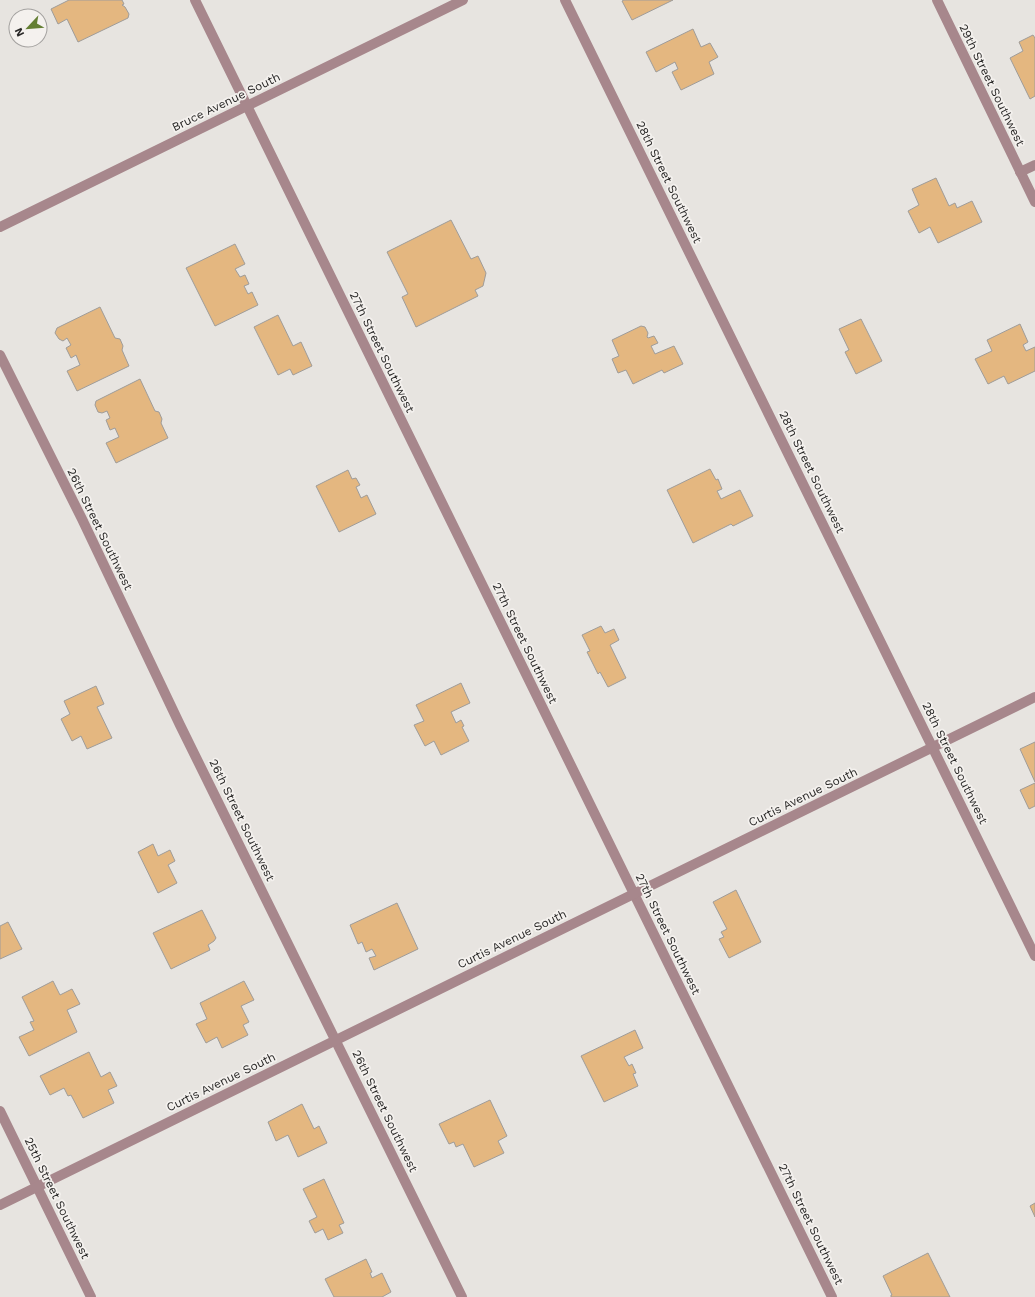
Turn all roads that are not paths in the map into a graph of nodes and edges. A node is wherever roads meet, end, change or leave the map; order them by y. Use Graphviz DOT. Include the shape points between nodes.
graph roads {
  1 [pos="195,0"];
  2 [pos="463,0"];
  3 [pos="565,0"];
  4 [pos="937,0"];
  5 [pos="247,107"];
  6 [pos="1035,165"];
  7 [pos="1020,172"];
  8 [pos="1035,202"];
  9 [pos="0,227"];
  10 [pos="0,355"];
  11 [pos="1035,697"];
  12 [pos="933,748"];
  13 [pos="634,894"];
  14 [pos="1035,956"];
  15 [pos="336,1040"];
  16 [pos="0,1111"];
  17 [pos="37,1186"];
  18 [pos="0,1205"];
  19 [pos="91,1297"];
  20 [pos="462,1297"];
  21 [pos="832,1297"];
  1 -- 5 [label="street, 27th Street Southwest"];
  2 -- 5 [label="street, Bruce Avenue South"];
  3 -- 12 [label="street, 28th Street Southwest"];
  4 -- 7 [label="street, 29th Street Southwest"];
  5 -- 9 [label="street, Bruce Avenue South"];
  5 -- 13 [label="street, 27th Street Southwest"];
  6 -- 7 [label="street"];
  7 -- 8 [label="street, 29th Street Southwest"];
  10 -- 15 [label="street, 26th Street Southwest"];
  11 -- 12 [label="street, Curtis Avenue South"];
  12 -- 13 [label="street, Curtis Avenue South"];
  12 -- 14 [label="street, 28th Street Southwest"];
  13 -- 15 [label="street, Curtis Avenue South"];
  13 -- 21 [label="street, 27th Street Southwest"];
  15 -- 17 [label="street, Curtis Avenue South"];
  15 -- 20 [label="street, 26th Street Southwest"];
  16 -- 17 [label="street, 25th Street Southwest"];
  17 -- 18 [label="street, Curtis Avenue South"];
  17 -- 19 [label="street, 25th Street Southwest"];
}
